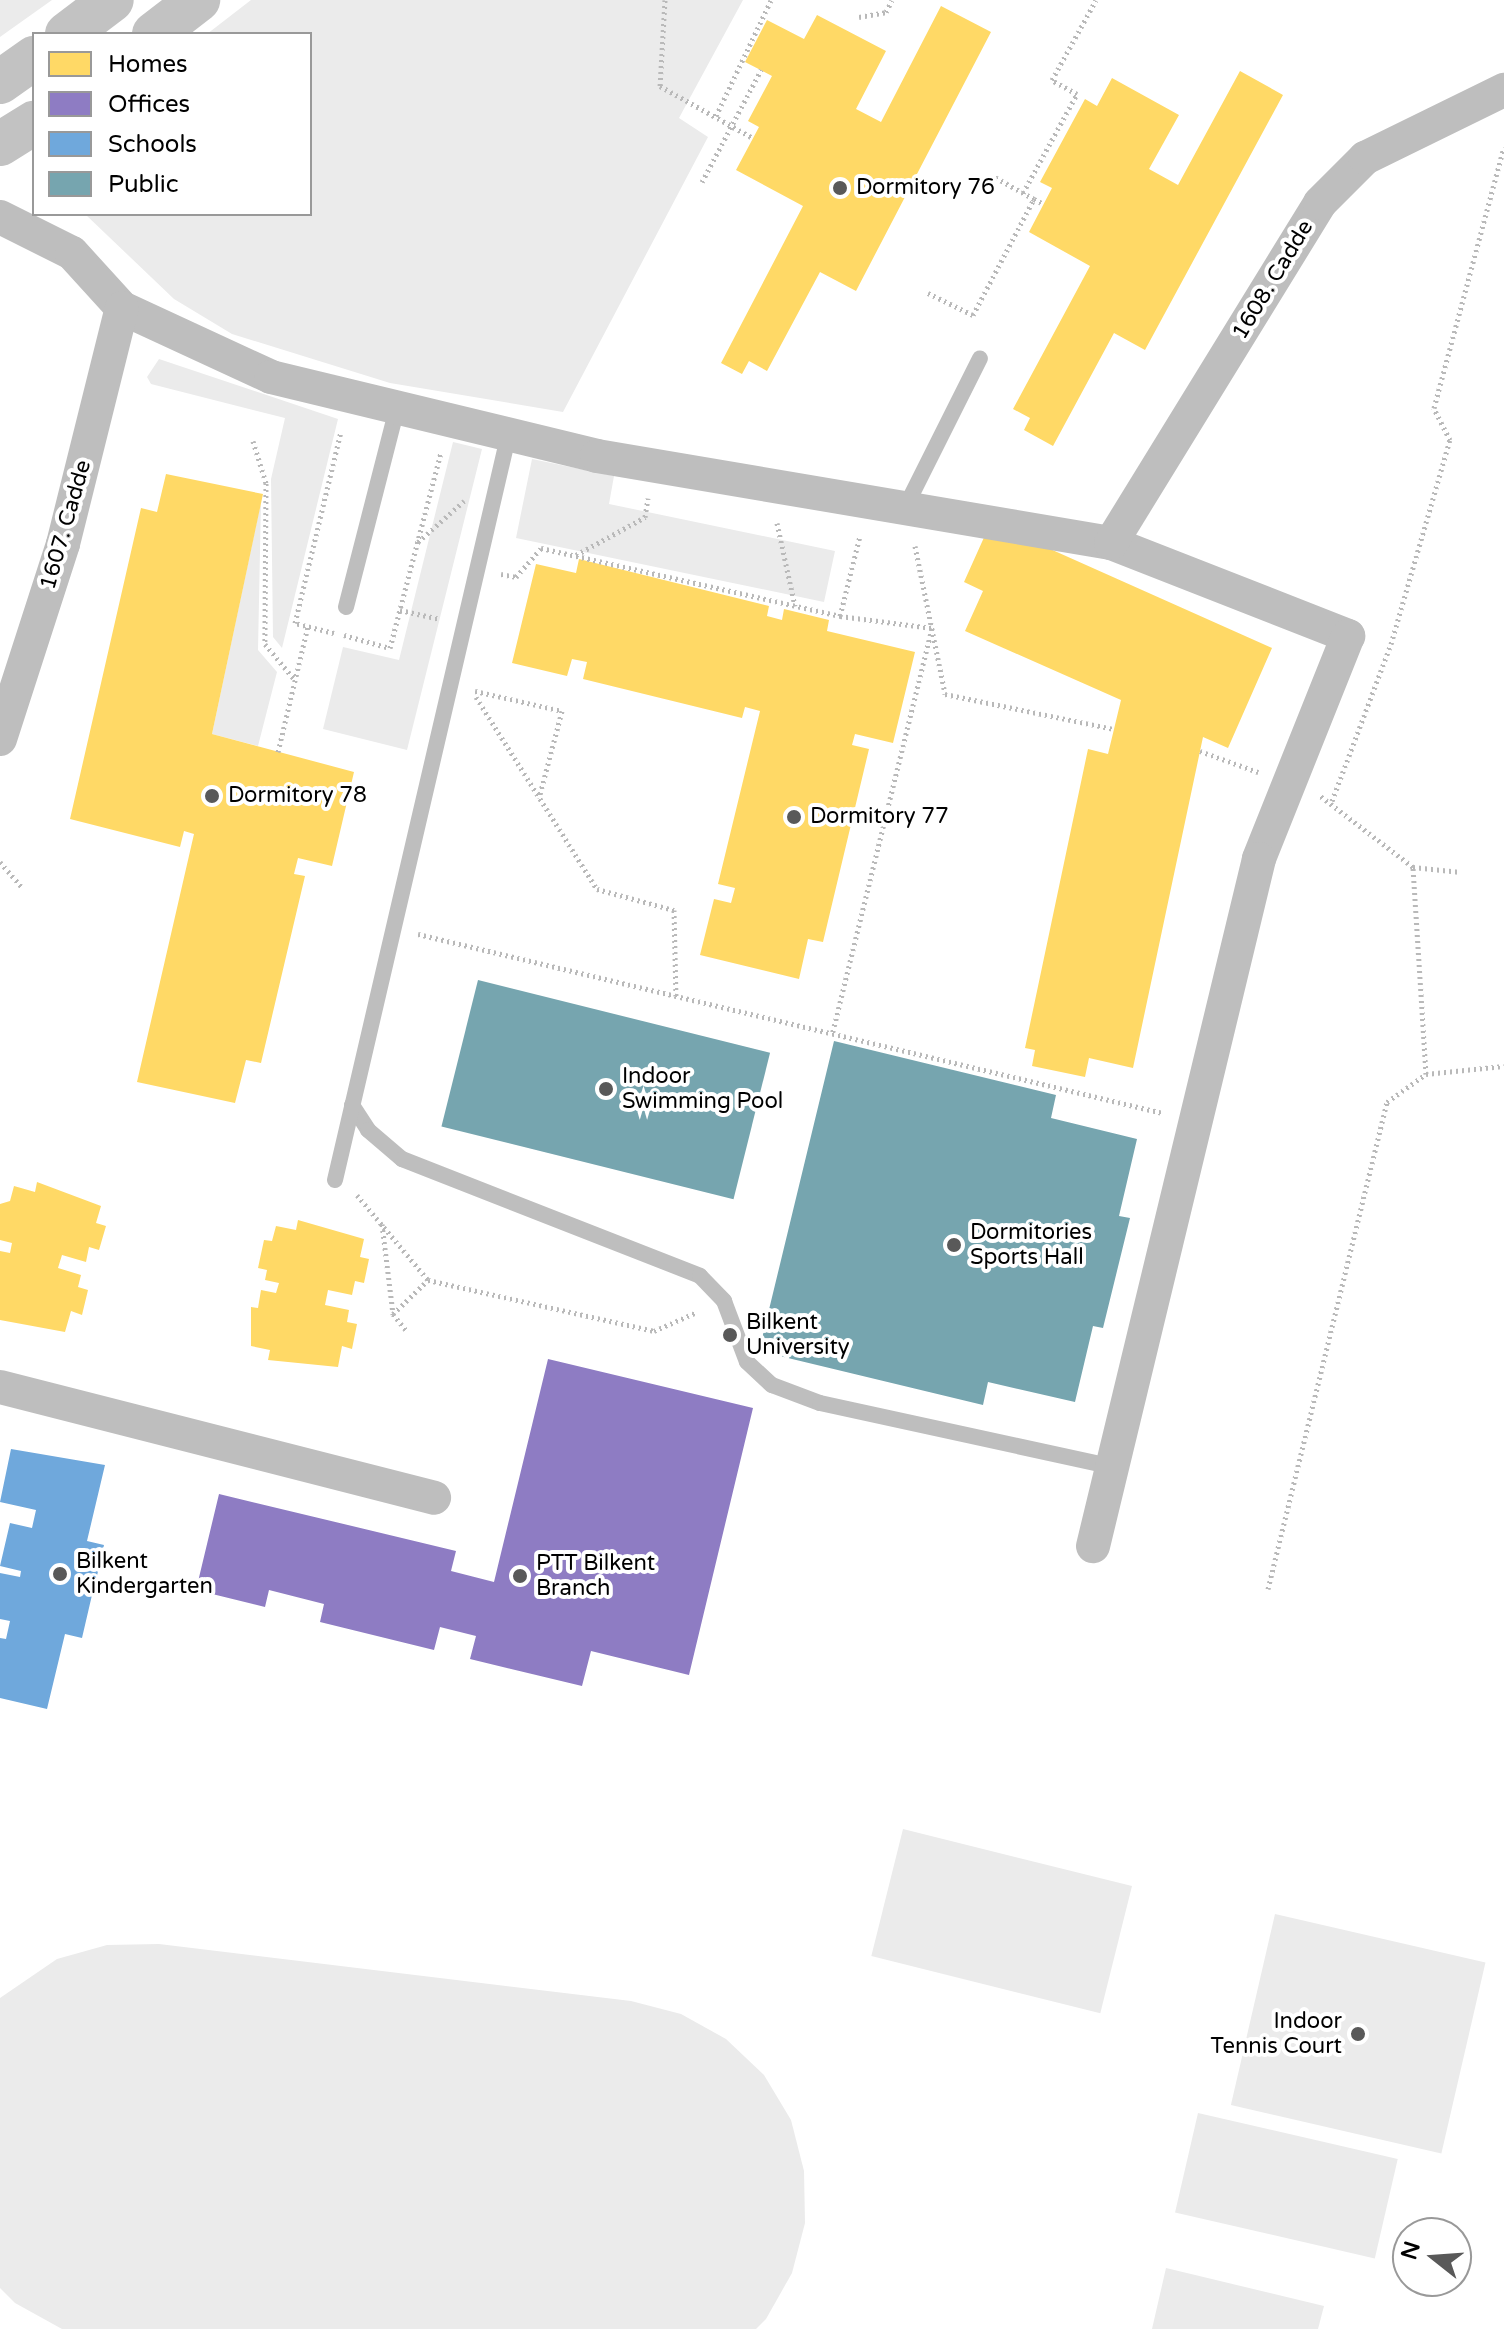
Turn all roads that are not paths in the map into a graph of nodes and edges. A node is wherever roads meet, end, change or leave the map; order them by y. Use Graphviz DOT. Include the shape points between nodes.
graph roads {
  1 [pos="112,0"];
  2 [pos="198,0"];
  3 [pos="70,32"];
  4 [pos="157,32"];
  5 [pos="32,59"];
  6 [pos="0,82"];
  7 [pos="1504,90"];
  8 [pos="32,124"];
  9 [pos="0,144"];
  10 [pos="0,217"];
  11 [pos="0,240"];
  12 [pos="72,253"];
  13 [pos="122,308"];
  14 [pos="980,358"];
  15 [pos="396,412"];
  16 [pos="508,437"];
  17 [pos="906,506"];
  18 [pos="1111,543"];
  19 [pos="346,607"];
  20 [pos="0,739"];
  21 [pos="352,1105"];
  22 [pos="335,1180"];
  23 [pos="0,1387"];
  24 [pos="1113,1467"];
  25 [pos="434,1498"];
  26 [pos="1093,1546"];
  1 -- 3 [label="street"];
  2 -- 4 [label="street"];
  5 -- 6 [label="street"];
  7 -- 18 [label="street, 1608. Cadde" via="1365,158 1320,203"];
  8 -- 9 [label="street"];
  10 -- 12 [label="street"];
  11 -- 12 [label="street"];
  12 -- 13 [label="street"];
  13 -- 15 [label="street" via="271,377"];
  13 -- 20 [label="street, 1607. Cadde" via="63,544"];
  14 -- 17 [label="lane"];
  15 -- 16 [label="street"];
  15 -- 19 [label="lane"];
  16 -- 17 [label="street"];
  16 -- 21 [label="lane"];
  17 -- 18 [label="street"];
  18 -- 24 [label="street" via="1348,636 1259,859 1218,1005 1196,1121"];
  21 -- 22 [label="lane"];
  21 -- 24 [label="lane" via="368,1130 402,1159 700,1276 724,1301 747,1362 772,1385 820,1403"];
  23 -- 25 [label="street"];
  24 -- 26 [label="street"];
}
